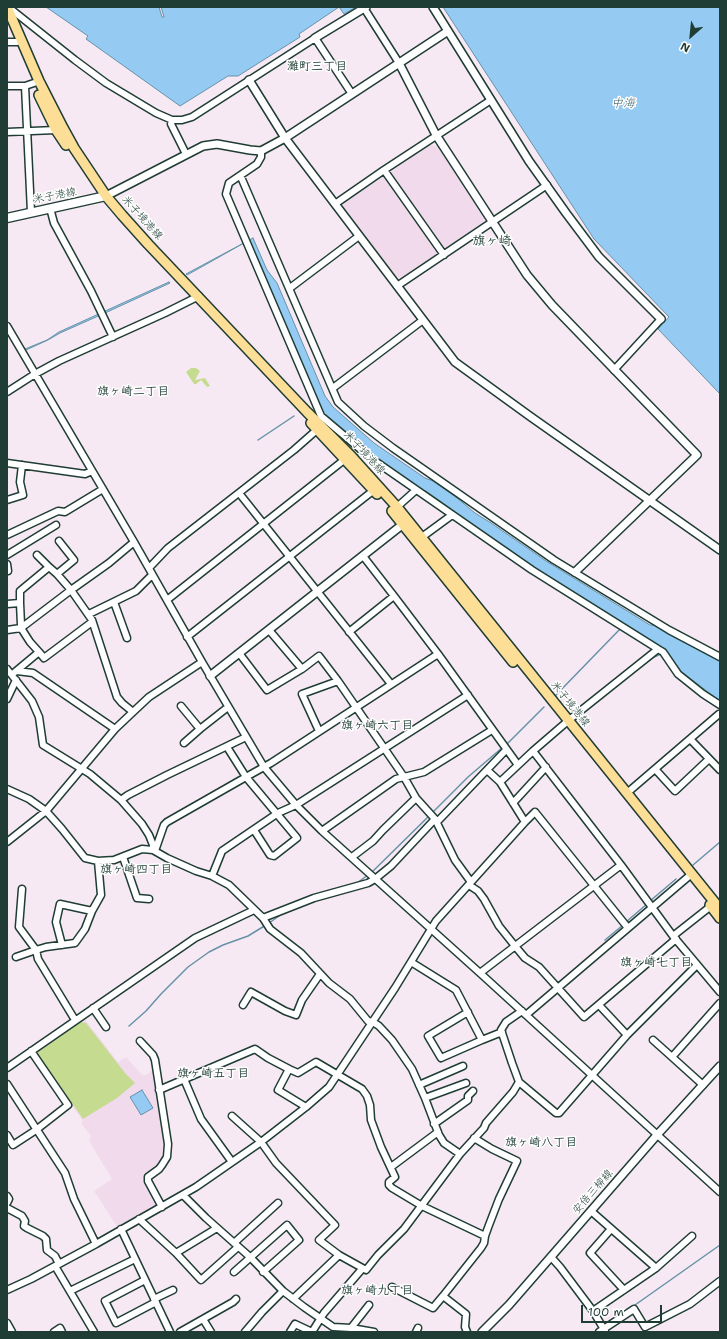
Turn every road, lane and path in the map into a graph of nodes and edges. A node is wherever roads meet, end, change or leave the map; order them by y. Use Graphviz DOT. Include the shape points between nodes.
graph roads {
  1 [pos="365,7"];
  2 [pos="433,7"];
  3 [pos="7,11"];
  4 [pos="448,31"];
  5 [pos="315,38"];
  6 [pos="12,42"];
  7 [pos="399,63"];
  8 [pos="249,80"];
  9 [pos="30,84"];
  10 [pos="7,86"];
  11 [pos="352,94"];
  12 [pos="491,100"];
  13 [pos="172,120"];
  14 [pos="56,130"];
  15 [pos="27,131"];
  16 [pos="7,132"];
  17 [pos="436,135"];
  18 [pos="285,138"];
  19 [pos="261,150"];
  20 [pos="186,154"];
  21 [pos="384,170"];
  22 [pos="240,176"];
  23 [pos="547,185"];
  24 [pos="104,196"];
  25 [pos="335,204"];
  26 [pos="50,208"];
  27 [pos="31,212"];
  28 [pos="7,218"];
  29 [pos="492,222"];
  30 [pos="359,236"];
  31 [pos="444,254"];
  32 [pos="397,286"];
  33 [pos="290,288"];
  34 [pos="196,298"];
  35 [pos="661,319"];
  36 [pos="423,320"];
  37 [pos="7,326"];
  38 [pos="113,337"];
  39 [pos="614,370"];
  40 [pos="34,374"];
  41 [pos="333,388"];
  42 [pos="7,392"];
  43 [pos="319,427"];
  44 [pos="344,460"];
  45 [pos="7,463"];
  46 [pos="22,465"];
  47 [pos="92,471"];
  48 [pos="103,489"];
  49 [pos="374,490"];
  50 [pos="416,490"];
  51 [pos="240,493"];
  52 [pos="7,500"];
  53 [pos="650,501"];
  54 [pos="397,507"];
  55 [pos="452,515"];
  56 [pos="405,523"];
  57 [pos="56,524"];
  58 [pos="264,524"];
  59 [pos="7,535"];
  60 [pos="422,537"];
  61 [pos="59,541"];
  62 [pos="134,542"];
  63 [pos="720,550"];
  64 [pos="7,555"];
  65 [pos="37,555"];
  66 [pos="363,556"];
  67 [pos="289,557"];
  68 [pos="7,564"];
  69 [pos="49,567"];
  70 [pos="148,568"];
  71 [pos="7,571"];
  72 [pos="575,572"];
  73 [pos="57,574"];
  74 [pos="152,575"];
  75 [pos="71,590"];
  76 [pos="318,592"];
  77 [pos="394,596"];
  78 [pos="167,600"];
  79 [pos="114,602"];
  80 [pos="20,603"];
  81 [pos="7,604"];
  82 [pos="89,614"];
  83 [pos="92,622"];
  84 [pos="22,627"];
  85 [pos="7,630"];
  86 [pos="269,630"];
  87 [pos="349,632"];
  88 [pos="187,637"];
  89 [pos="127,638"];
  90 [pos="658,649"];
  91 [pos="39,652"];
  92 [pos="239,653"];
  93 [pos="438,654"];
  94 [pos="720,657"];
  95 [pos="202,662"];
  96 [pos="7,669"];
  97 [pos="302,669"];
  98 [pos="15,675"];
  99 [pos="210,676"];
  100 [pos="338,681"];
  101 [pos="391,684"];
  102 [pos="468,695"];
  103 [pos="7,699"];
  104 [pos="720,705"];
  105 [pos="181,706"];
  106 [pos="228,707"];
  107 [pos="355,708"];
  108 [pos="132,712"];
  109 [pos="719,714"];
  110 [pos="566,722"];
  111 [pos="200,729"];
  112 [pos="115,730"];
  113 [pos="492,730"];
  114 [pos="319,731"];
  115 [pos="246,737"];
  116 [pos="690,740"];
  117 [pos="184,743"];
  118 [pos="227,747"];
  119 [pos="384,748"];
  120 [pos="506,750"];
  121 [pos="533,751"];
  122 [pos="709,759"];
  123 [pos="518,765"];
  124 [pos="264,767"];
  125 [pos="546,767"];
  126 [pos="82,769"];
  127 [pos="655,769"];
  128 [pos="487,770"];
  129 [pos="720,770"];
  130 [pos="246,777"];
  131 [pos="404,777"];
  132 [pos="500,782"];
  133 [pos="7,789"];
  134 [pos="627,793"];
  135 [pos="416,798"];
  136 [pos="121,800"];
  137 [pos="514,803"];
  138 [pos="296,805"];
  139 [pos="46,811"];
  140 [pos="278,813"];
  141 [pos="436,820"];
  142 [pos="525,822"];
  143 [pos="254,830"];
  144 [pos="322,831"];
  145 [pos="7,842"];
  146 [pos="153,850"];
  147 [pos="123,857"];
  148 [pos="352,857"];
  149 [pos="98,861"];
  150 [pos="621,864"];
  151 [pos="212,876"];
  152 [pos="688,877"];
  153 [pos="375,879"];
  154 [pos="470,883"];
  155 [pos="594,885"];
  156 [pos="22,889"];
  157 [pos="150,899"];
  158 [pos="710,906"];
  159 [pos="652,907"];
  160 [pos="720,909"];
  161 [pos="254,910"];
  162 [pos="92,911"];
  163 [pos="263,918"];
  164 [pos="720,918"];
  165 [pos="628,928"];
  166 [pos="431,929"];
  167 [pos="675,937"];
  168 [pos="62,945"];
  169 [pos="515,946"];
  170 [pos="36,950"];
  171 [pos="16,957"];
  172 [pos="411,962"];
  173 [pos="697,965"];
  174 [pos="480,973"];
  175 [pos="320,974"];
  176 [pos="558,988"];
  177 [pos="720,992"];
  178 [pos="720,1003"];
  179 [pos="242,1005"];
  180 [pos="599,1005"];
  181 [pos="93,1008"];
  182 [pos="468,1012"];
  183 [pos="524,1013"];
  184 [pos="75,1020"];
  185 [pos="372,1022"];
  186 [pos="106,1027"];
  187 [pos="502,1032"];
  188 [pos="627,1035"];
  189 [pos="482,1040"];
  190 [pos="653,1040"];
  191 [pos="140,1041"];
  192 [pos="31,1051"];
  193 [pos="672,1057"];
  194 [pos="463,1066"];
  195 [pos="720,1066"];
  196 [pos="7,1068"];
  197 [pos="289,1069"];
  198 [pos="592,1075"];
  199 [pos="337,1076"];
  200 [pos="184,1079"];
  201 [pos="519,1082"];
  202 [pos="466,1083"];
  203 [pos="7,1084"];
  204 [pos="703,1085"];
  205 [pos="419,1086"];
  206 [pos="159,1090"];
  207 [pos="474,1091"];
  208 [pos="425,1098"];
  209 [pos="306,1107"];
  210 [pos="232,1116"];
  211 [pos="434,1124"];
  212 [pos="36,1130"];
  213 [pos="438,1132"];
  214 [pos="657,1135"];
  215 [pos="7,1136"];
  216 [pos="474,1138"];
  217 [pos="261,1142"];
  218 [pos="13,1145"];
  219 [pos="7,1149"];
  220 [pos="460,1154"];
  221 [pos="232,1162"];
  222 [pos="391,1166"];
  223 [pos="720,1192"];
  224 [pos="183,1195"];
  225 [pos="7,1196"];
  226 [pos="7,1203"];
  227 [pos="278,1203"];
  228 [pos="422,1206"];
  229 [pos="162,1207"];
  230 [pos="7,1208"];
  231 [pos="591,1211"];
  232 [pos="139,1219"];
  233 [pos="217,1228"];
  234 [pos="121,1229"];
  235 [pos="611,1229"];
  236 [pos="486,1236"];
  237 [pos="692,1236"];
  238 [pos="96,1244"];
  239 [pos="236,1245"];
  240 [pos="176,1253"];
  241 [pos="339,1254"];
  242 [pos="250,1257"];
  243 [pos="551,1257"];
  244 [pos="135,1259"];
  245 [pos="57,1265"];
  246 [pos="656,1268"];
  247 [pos="362,1269"];
  248 [pos="234,1272"];
  249 [pos="264,1272"];
  250 [pos="145,1280"];
  251 [pos="720,1281"];
  252 [pos="392,1287"];
  253 [pos="7,1290"];
  254 [pos="173,1290"];
  255 [pos="624,1290"];
  256 [pos="70,1291"];
  257 [pos="283,1291"];
  258 [pos="443,1296"];
  259 [pos="236,1299"];
  260 [pos="293,1299"];
  261 [pos="155,1301"];
  262 [pos="370,1305"];
  263 [pos="593,1311"];
  264 [pos="203,1319"];
  265 [pos="321,1319"];
  266 [pos="7,1323"];
  267 [pos="348,1329"];
  268 [pos="366,1331"];
  269 [pos="603,1331"];
  270 [pos="12,1332"];
  271 [pos="54,1332"];
  272 [pos="62,1332"];
  273 [pos="94,1332"];
  274 [pos="170,1332"];
  275 [pos="180,1332"];
  276 [pos="211,1332"];
  277 [pos="245,1332"];
  278 [pos="290,1332"];
  279 [pos="374,1332"];
  280 [pos="467,1332"];
  281 [pos="482,1332"];
  1 -- 5 [label="street"];
  1 -- 7 [label="street"];
  2 -- 4 [label="street"];
  3 -- 6 [label="main road, 米子境港線"];
  3 -- 13 [label="street" via="12,10 106,84"];
  3 -- 24 [label="main road, 米子境港線" via="63,128"];
  4 -- 7 [label="street"];
  4 -- 12 [label="street"];
  5 -- 8 [label="street"];
  5 -- 11 [label="street"];
  6 -- 9 [label="main road, 米子境港線"];
  7 -- 11 [label="street"];
  7 -- 17 [label="street"];
  8 -- 13 [label="street" via="192,117"];
  8 -- 18 [label="street"];
  9 -- 10 [label="street"];
  9 -- 14 [label="main road, 米子境港線"];
  9 -- 15 [label="street"];
  11 -- 18 [label="street"];
  12 -- 17 [label="street"];
  12 -- 23 [label="street"];
  13 -- 20 [label="street" via="171,124"];
  14 -- 15 [label="street"];
  14 -- 24 [label="main road, 米子境港線"];
  15 -- 16 [label="street"];
  15 -- 27 [label="street"];
  17 -- 21 [label="street"];
  17 -- 29 [label="street"];
  18 -- 19 [label="street"];
  18 -- 25 [label="street"];
  19 -- 20 [label="street" via="217,144 203,146"];
  19 -- 22 [label="street" via="257,164"];
  20 -- 24 [label="street"];
  21 -- 25 [label="street"];
  21 -- 31 [label="street"];
  22 -- 33 [label="street"];
  22 -- 50 [label="street" via="229,183 226,194 322,416 360,450"];
  23 -- 29 [label="street"];
  23 -- 35 [label="street" via="599,257"];
  24 -- 26 [label="main road, 米子港線"];
  24 -- 34 [label="main road, 米子境港線"];
  25 -- 30 [label="street"];
  26 -- 27 [label="main road, 米子港線"];
  26 -- 38 [label="street" via="54,223"];
  27 -- 28 [label="main road, 米子港線"];
  29 -- 31 [label="street"];
  29 -- 39 [label="street" via="536,288"];
  30 -- 32 [label="street"];
  30 -- 33 [label="street"];
  31 -- 32 [label="street"];
  32 -- 36 [label="street"];
  33 -- 41 [label="street"];
  34 -- 38 [label="street"];
  34 -- 43 [label="main road, 米子境港線"];
  35 -- 39 [label="street"];
  36 -- 41 [label="street"];
  36 -- 53 [label="street" via="455,362"];
  37 -- 40 [label="street"];
  38 -- 40 [label="street"];
  39 -- 53 [label="street" via="697,455"];
  40 -- 42 [label="street"];
  40 -- 47 [label="street"];
  41 -- 72 [label="street" via="338,402 364,426 554,560"];
  43 -- 44 [label="main road, 米子境港線"];
  43 -- 51 [label="street"];
  43 -- 54 [label="main road, 米子境港線"];
  44 -- 49 [label="main road, 米子境港線"];
  44 -- 58 [label="street"];
  45 -- 46 [label="street"];
  46 -- 47 [label="street" via="85,474"];
  46 -- 52 [label="street" via="22,495"];
  47 -- 48 [label="street"];
  48 -- 59 [label="street" via="65,512 58,511"];
  48 -- 62 [label="street"];
  49 -- 56 [label="main road, 米子境港線"];
  49 -- 67 [label="street"];
  50 -- 54 [label="street"];
  50 -- 55 [label="street"];
  51 -- 58 [label="street"];
  51 -- 70 [label="street" via="168,548"];
  53 -- 63 [label="street"];
  53 -- 72 [label="street"];
  54 -- 56 [label="main road, 米子境港線"];
  55 -- 60 [label="street"];
  55 -- 90 [label="street" via="544,579"];
  56 -- 60 [label="main road, 米子境港線"];
  56 -- 66 [label="street"];
  56 -- 110 [label="main road, 米子境港線"];
  57 -- 64 [label="street"];
  58 -- 67 [label="street"];
  58 -- 78 [label="street"];
  60 -- 110 [label="main road, 米子境港線"];
  61 -- 73 [label="street" via="74,560"];
  62 -- 70 [label="street"];
  62 -- 75 [label="street"];
  65 -- 69 [label="street"];
  66 -- 76 [label="street"];
  66 -- 77 [label="street"];
  67 -- 76 [label="street"];
  67 -- 88 [label="street"];
  68 -- 71 [label="street"];
  69 -- 73 [label="street"];
  69 -- 80 [label="street" via="20,591"];
  70 -- 74 [label="street"];
  72 -- 94 [label="street" via="669,630"];
  73 -- 75 [label="street"];
  74 -- 78 [label="street"];
  74 -- 79 [label="street" via="136,591"];
  75 -- 82 [label="street"];
  75 -- 84 [label="street"];
  76 -- 86 [label="street"];
  76 -- 87 [label="street"];
  77 -- 87 [label="street"];
  77 -- 93 [label="street"];
  78 -- 88 [label="street"];
  79 -- 82 [label="street"];
  79 -- 89 [label="street"];
  80 -- 81 [label="street"];
  80 -- 84 [label="street"];
  82 -- 83 [label="street"];
  83 -- 91 [label="street" via="44,658"];
  83 -- 108 [label="street" via="117,697"];
  84 -- 85 [label="street"];
  84 -- 91 [label="street"];
  86 -- 92 [label="street"];
  86 -- 97 [label="street"];
  87 -- 101 [label="street"];
  88 -- 95 [label="street"];
  90 -- 104 [label="street" via="663,652 678,674"];
  90 -- 110 [label="street"];
  91 -- 98 [label="street"];
  92 -- 97 [label="street" via="267,690"];
  92 -- 99 [label="street"];
  93 -- 101 [label="street"];
  93 -- 102 [label="street"];
  95 -- 99 [label="street"];
  95 -- 108 [label="street" via="149,697"];
  96 -- 98 [label="street"];
  97 -- 100 [label="street" via="319,656"];
  98 -- 103 [label="street"];
  98 -- 112 [label="street" via="34,673"];
  98 -- 126 [label="street" via="32,700 43,744"];
  99 -- 106 [label="street"];
  100 -- 107 [label="street"];
  100 -- 114 [label="street" via="302,694"];
  101 -- 107 [label="street"];
  102 -- 113 [label="street"];
  102 -- 119 [label="street"];
  105 -- 111 [label="street"];
  106 -- 111 [label="street"];
  106 -- 115 [label="street"];
  107 -- 114 [label="street"];
  107 -- 119 [label="street"];
  108 -- 112 [label="street"];
  109 -- 116 [label="street"];
  110 -- 121 [label="street"];
  110 -- 134 [label="main road, 米子境港線"];
  110 -- 152 [label="main road, 米子境港線"];
  111 -- 117 [label="street"];
  112 -- 126 [label="street"];
  113 -- 120 [label="street"];
  113 -- 131 [label="street" via="424,772"];
  114 -- 124 [label="street"];
  115 -- 118 [label="street"];
  115 -- 124 [label="street"];
  116 -- 122 [label="street"];
  116 -- 127 [label="street"];
  118 -- 130 [label="street"];
  118 -- 136 [label="street"];
  119 -- 131 [label="street"];
  119 -- 138 [label="street"];
  120 -- 123 [label="street"];
  120 -- 128 [label="street"];
  121 -- 123 [label="street"];
  121 -- 125 [label="street"];
  122 -- 127 [label="street" via="675,791"];
  122 -- 129 [label="street"];
  123 -- 132 [label="street"];
  124 -- 130 [label="street"];
  124 -- 138 [label="street"];
  125 -- 137 [label="street"];
  125 -- 150 [label="street"];
  126 -- 136 [label="street"];
  126 -- 139 [label="street"];
  127 -- 134 [label="street"];
  128 -- 132 [label="street"];
  128 -- 141 [label="street"];
  130 -- 140 [label="street"];
  130 -- 146 [label="street" via="167,822"];
  131 -- 135 [label="street"];
  131 -- 144 [label="street" via="396,779"];
  132 -- 137 [label="street"];
  133 -- 139 [label="street" via="29,799"];
  134 -- 160 [label="main road, 米子境港線"];
  135 -- 141 [label="street"];
  135 -- 148 [label="street" via="373,841"];
  136 -- 146 [label="street" via="142,824 149,835"];
  137 -- 142 [label="street"];
  138 -- 140 [label="street"];
  138 -- 144 [label="street"];
  139 -- 145 [label="street"];
  139 -- 149 [label="street" via="84,858"];
  140 -- 143 [label="street"];
  140 -- 143 [label="street" via="297,838 274,856 270,855"];
  141 -- 153 [label="street"];
  141 -- 154 [label="street" via="455,860"];
  142 -- 154 [label="street"];
  142 -- 155 [label="street" via="535,812"];
  143 -- 151 [label="street" via="222,851"];
  144 -- 148 [label="street"];
  146 -- 147 [label="street" via="142,849"];
  146 -- 151 [label="street"];
  147 -- 149 [label="street"];
  147 -- 157 [label="street" via="136,898"];
  148 -- 153 [label="street"];
  149 -- 162 [label="street" via="101,895"];
  150 -- 155 [label="street"];
  150 -- 159 [label="street"];
  151 -- 161 [label="street" via="229,885"];
  152 -- 158 [label="main road, 米子境港線"];
  152 -- 159 [label="street"];
  153 -- 163 [label="street" via="314,898"];
  153 -- 166 [label="street"];
  154 -- 166 [label="street"];
  154 -- 169 [label="street" via="484,898"];
  155 -- 165 [label="street"];
  155 -- 169 [label="street"];
  156 -- 170 [label="street" via="19,927"];
  158 -- 164 [label="main road, 米子境港線"];
  158 -- 167 [label="street"];
  159 -- 165 [label="street"];
  159 -- 167 [label="street"];
  161 -- 163 [label="street"];
  161 -- 181 [label="street" via="195,938"];
  162 -- 168 [label="street" via="85,929 75,943"];
  162 -- 168 [label="street" via="60,904 56,922"];
  163 -- 175 [label="street" via="270,929 301,952"];
  165 -- 176 [label="street"];
  166 -- 172 [label="street"];
  166 -- 174 [label="street"];
  167 -- 173 [label="street"];
  167 -- 180 [label="street"];
  168 -- 170 [label="street"];
  169 -- 174 [label="street"];
  169 -- 176 [label="street"];
  170 -- 171 [label="street"];
  170 -- 184 [label="street" via="38,959"];
  172 -- 182 [label="street" via="456,990"];
  172 -- 185 [label="street"];
  173 -- 177 [label="street"];
  173 -- 188 [label="street"];
  174 -- 183 [label="street"];
  175 -- 179 [label="street" via="302,1000 296,1015 251,992"];
  175 -- 185 [label="street"];
  176 -- 180 [label="street" via="584,1017"];
  176 -- 183 [label="street"];
  178 -- 193 [label="street"];
  180 -- 188 [label="street"];
  181 -- 184 [label="street"];
  181 -- 186 [label="street"];
  182 -- 189 [label="street"];
  182 -- 189 [label="street" via="428,1036 441,1058"];
  183 -- 187 [label="street" via="506,1022"];
  183 -- 198 [label="street"];
  184 -- 192 [label="street"];
  185 -- 199 [label="street"];
  185 -- 205 [label="street" via="379,1026 405,1057"];
  187 -- 189 [label="street"];
  187 -- 201 [label="street"];
  188 -- 198 [label="street"];
  190 -- 193 [label="street"];
  191 -- 206 [label="street" via="155,1060"];
  192 -- 196 [label="street"];
  192 -- 212 [label="street" via="68,1105"];
  193 -- 204 [label="street"];
  194 -- 205 [label="street"];
  195 -- 204 [label="street, 安倍三柳線"];
  197 -- 199 [label="street" via="298,1073 316,1062"];
  197 -- 200 [label="street" via="255,1049"];
  197 -- 209 [label="street" via="278,1090"];
  198 -- 201 [label="street" via="559,1113"];
  198 -- 214 [label="street"];
  199 -- 209 [label="street" via="329,1088"];
  199 -- 222 [label="street" via="362,1089 367,1096 371,1120 380,1147"];
  200 -- 206 [label="street"];
  200 -- 221 [label="street" via="200,1119"];
  201 -- 216 [label="street" via="514,1092"];
  202 -- 208 [label="street"];
  203 -- 212 [label="street"];
  204 -- 214 [label="street, 安倍三柳線"];
  205 -- 208 [label="street"];
  206 -- 229 [label="street" via="168,1151 162,1165 148,1177 148,1181"];
  207 -- 211 [label="street" via="468,1096 468,1100"];
  208 -- 211 [label="street"];
  209 -- 217 [label="street"];
  210 -- 217 [label="street"];
  211 -- 213 [label="street"];
  212 -- 218 [label="street"];
  212 -- 238 [label="street" via="65,1173 74,1199"];
  213 -- 220 [label="street" via="444,1143"];
  213 -- 222 [label="street"];
  214 -- 223 [label="street"];
  214 -- 231 [label="street, 安倍三柳線"];
  215 -- 218 [label="street"];
  216 -- 220 [label="street"];
  216 -- 236 [label="street" via="517,1161 499,1199"];
  217 -- 221 [label="street"];
  217 -- 241 [label="street" via="276,1163 335,1225 320,1240"];
  218 -- 219 [label="street"];
  220 -- 228 [label="street"];
  221 -- 224 [label="street"];
  222 -- 228 [label="street" via="395,1177 389,1182 392,1188"];
  224 -- 229 [label="street"];
  224 -- 233 [label="street"];
  225 -- 226 [label="street"];
  227 -- 239 [label="street"];
  228 -- 236 [label="street"];
  228 -- 247 [label="street" via="366,1270"];
  229 -- 232 [label="street"];
  230 -- 245 [label="street" via="22,1216 24,1226 46,1239 47,1250 55,1256"];
  231 -- 235 [label="street"];
  231 -- 243 [label="street, 安倍三柳線"];
  232 -- 234 [label="street"];
  232 -- 240 [label="street"];
  233 -- 239 [label="street"];
  233 -- 240 [label="street"];
  234 -- 238 [label="street"];
  234 -- 244 [label="street"];
  235 -- 246 [label="street"];
  235 -- 255 [label="street" via="590,1253"];
  236 -- 258 [label="street" via="481,1248"];
  237 -- 246 [label="street"];
  238 -- 245 [label="street"];
  239 -- 240 [label="street" via="201,1280"];
  239 -- 242 [label="street"];
  241 -- 247 [label="street"];
  241 -- 260 [label="street"];
  242 -- 248 [label="street"];
  242 -- 249 [label="street"];
  242 -- 249 [label="street" via="287,1225 299,1240"];
  243 -- 263 [label="street"];
  243 -- 281 [label="street, 安倍三柳線"];
  244 -- 250 [label="street"];
  244 -- 256 [label="street"];
  245 -- 253 [label="street"];
  245 -- 256 [label="street"];
  246 -- 255 [label="street"];
  247 -- 265 [label="street"];
  249 -- 257 [label="street"];
  250 -- 261 [label="street"];
  250 -- 261 [label="street" via="105,1301 116,1323"];
  251 -- 269 [label="street" via="690,1304 645,1328 634,1309"];
  252 -- 258 [label="street" via="432,1308"];
  254 -- 261 [label="street"];
  255 -- 263 [label="street"];
  256 -- 273 [label="street"];
  257 -- 260 [label="street"];
  257 -- 277 [label="street"];
  258 -- 280 [label="street" via="466,1314"];
  259 -- 264 [label="street"];
  260 -- 265 [label="street"];
  261 -- 274 [label="street"];
  262 -- 267 [label="street"];
  263 -- 269 [label="street"];
  264 -- 275 [label="street"];
  264 -- 276 [label="street"];
  265 -- 267 [label="street" via="333,1327"];
  265 -- 278 [label="street" via="312,1332 295,1324"];
  266 -- 270 [label="street"];
  267 -- 268 [label="street"];
  268 -- 279 [label="street"];
  271 -- 272 [label="street" via="60,1328"];
}
